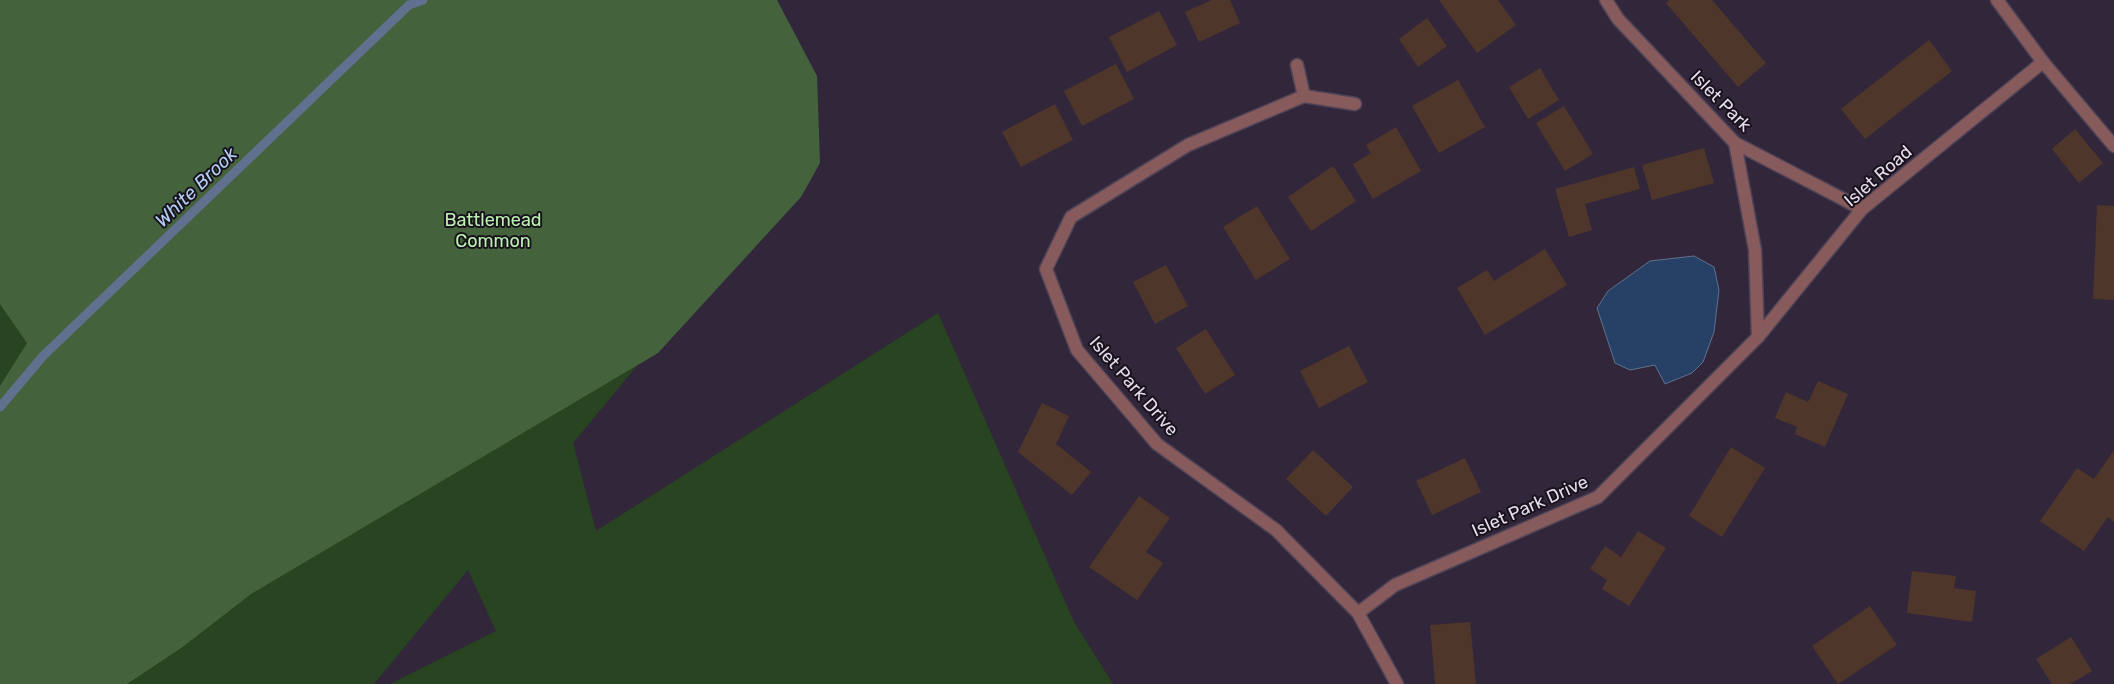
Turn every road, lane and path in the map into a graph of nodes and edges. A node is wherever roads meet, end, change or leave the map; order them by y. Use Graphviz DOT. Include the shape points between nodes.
graph roads {
  1 [pos="1606,0"];
  2 [pos="1998,0"];
  3 [pos="2043,62"];
  4 [pos="1297,65"];
  5 [pos="1304,96"];
  6 [pos="1355,104"];
  7 [pos="1735,143"];
  8 [pos="2114,146"];
  9 [pos="1862,209"];
  10 [pos="1758,337"];
  11 [pos="1358,613"];
  12 [pos="1397,684"];
  1 -- 7 [label="street, Islet Park" via="1618,18"];
  2 -- 3 [label="street"];
  3 -- 8 [label="street"];
  3 -- 9 [label="street, Islet Road"];
  4 -- 5 [label="street"];
  5 -- 6 [label="street"];
  5 -- 11 [label="street, Islet Park Drive" via="1188,145 1071,217 1046,269 1077,350 1157,444 1276,530"];
  7 -- 9 [label="street, Islet Park"];
  7 -- 10 [label="street" via="1755,250"];
  9 -- 10 [label="street, Islet Road"];
  10 -- 11 [label="street, Islet Park Drive" via="1598,497 1395,584"];
  11 -- 12 [label="street, Islet Park Drive"];
}
